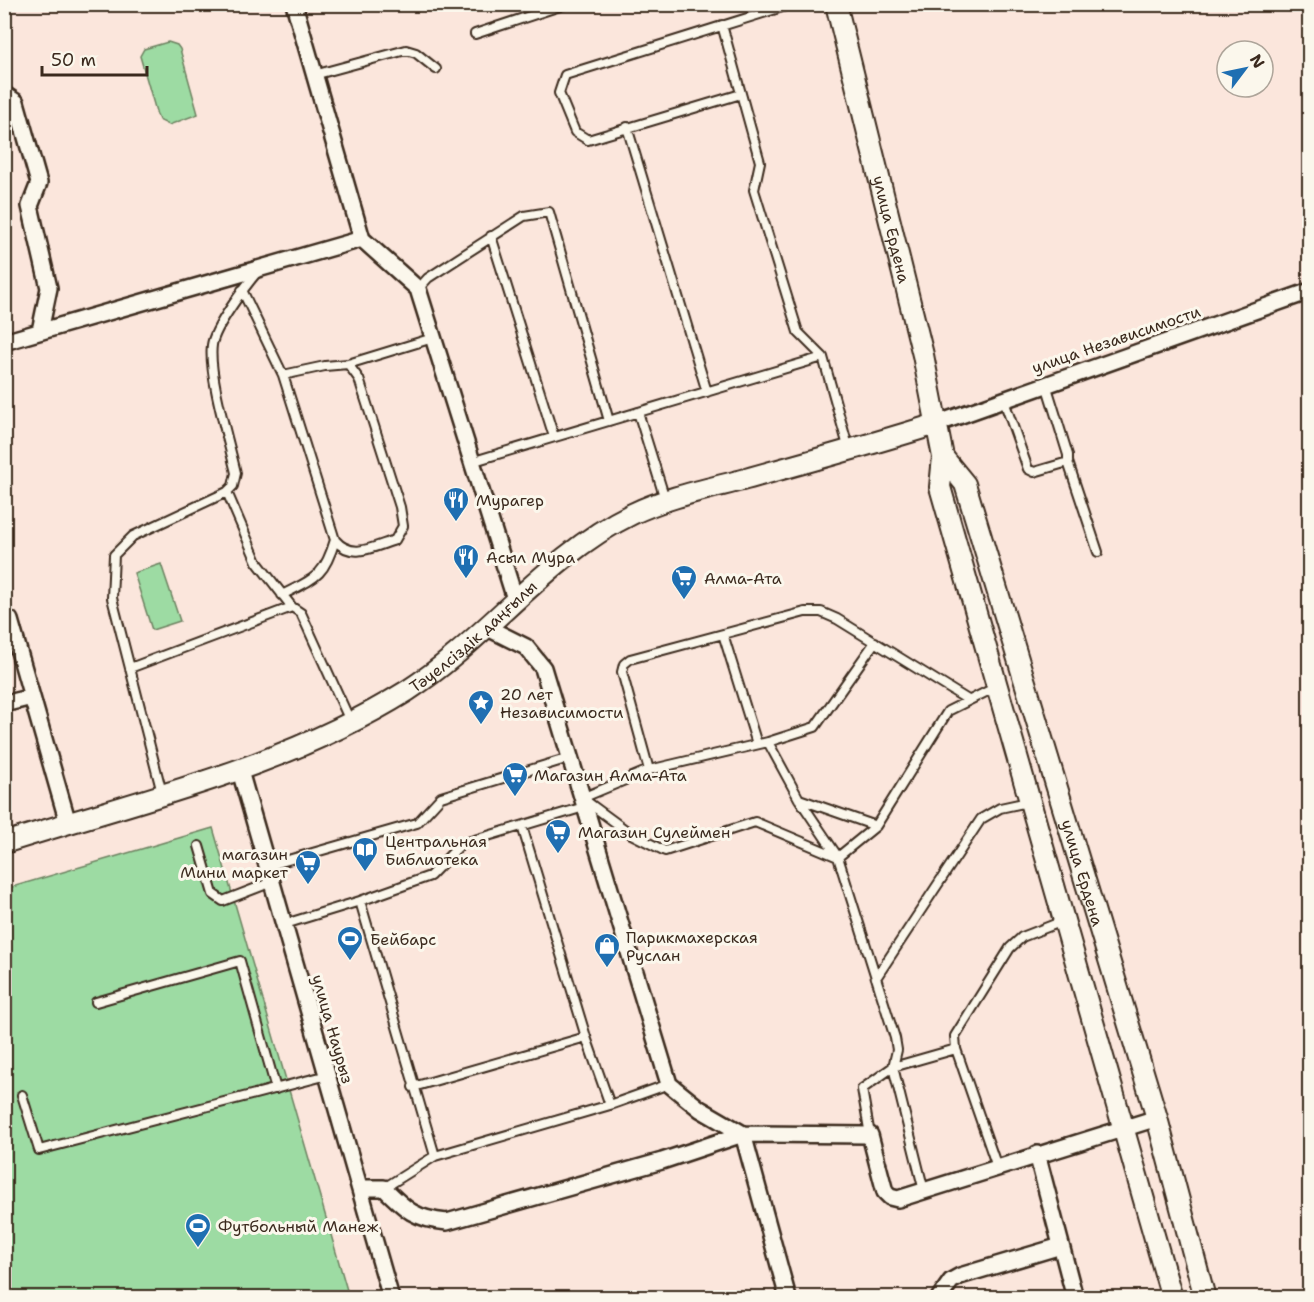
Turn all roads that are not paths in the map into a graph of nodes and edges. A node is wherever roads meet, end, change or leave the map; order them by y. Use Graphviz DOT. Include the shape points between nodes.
graph roads {
  1 [pos="294,4"];
  2 [pos="566,4"];
  3 [pos="792,4"];
  4 [pos="836,4"];
  5 [pos="540,8"];
  6 [pos="722,25"];
  7 [pos="475,34"];
  8 [pos="436,69"];
  9 [pos="315,75"];
  10 [pos="4,94"];
  11 [pos="741,94"];
  12 [pos="627,127"];
  13 [pos="491,236"];
  14 [pos="362,239"];
  15 [pos="261,268"];
  16 [pos="418,289"];
  17 [pos="242,290"];
  18 [pos="1310,291"];
  19 [pos="40,331"];
  20 [pos="433,338"];
  21 [pos="4,342"];
  22 [pos="823,357"];
  23 [pos="348,364"];
  24 [pos="283,375"];
  25 [pos="1045,383"];
  26 [pos="707,392"];
  27 [pos="1003,398"];
  28 [pos="638,412"];
  29 [pos="609,421"];
  30 [pos="936,424"];
  31 [pos="554,437"];
  32 [pos="849,452"];
  33 [pos="943,456"];
  34 [pos="471,462"];
  35 [pos="1068,462"];
  36 [pos="227,492"];
  37 [pos="665,501"];
  38 [pos="335,540"];
  39 [pos="1098,552"];
  40 [pos="282,595"];
  41 [pos="515,600"];
  42 [pos="292,607"];
  43 [pos="4,620"];
  44 [pos="486,627"];
  45 [pos="723,634"];
  46 [pos="875,642"];
  47 [pos="130,668"];
  48 [pos="996,687"];
  49 [pos="32,697"];
  50 [pos="968,700"];
  51 [pos="4,704"];
  52 [pos="352,724"];
  53 [pos="768,742"];
  54 [pos="757,744"];
  55 [pos="569,758"];
  56 [pos="649,770"];
  57 [pos="240,771"];
  58 [pos="163,794"];
  59 [pos="799,799"];
  60 [pos="583,802"];
  61 [pos="1029,802"];
  62 [pos="68,823"];
  63 [pos="522,826"];
  64 [pos="876,826"];
  65 [pos="4,843"];
  66 [pos="199,846"];
  67 [pos="838,857"];
  68 [pos="267,866"];
  69 [pos="272,882"];
  70 [pos="360,901"];
  71 [pos="1063,921"];
  72 [pos="285,924"];
  73 [pos="876,978"];
  74 [pos="96,1002"];
  75 [pos="586,1037"];
  76 [pos="956,1049"];
  77 [pos="893,1067"];
  78 [pos="328,1075"];
  79 [pos="669,1084"];
  80 [pos="413,1087"];
  81 [pos="276,1089"];
  82 [pos="22,1095"];
  83 [pos="610,1105"];
  84 [pos="1157,1118"];
  85 [pos="1122,1127"];
  86 [pos="743,1134"];
  87 [pos="870,1135"];
  88 [pos="1037,1154"];
  89 [pos="435,1156"];
  90 [pos="997,1167"];
  91 [pos="361,1188"];
  92 [pos="384,1188"];
  93 [pos="924,1191"];
  94 [pos="1061,1246"];
  95 [pos="391,1298"];
  96 [pos="788,1298"];
  97 [pos="939,1298"];
  98 [pos="1075,1298"];
  99 [pos="1172,1298"];
  100 [pos="1205,1298"];
  1 -- 9 [label="street"];
  2 -- 5 [label="lane"];
  3 -- 6 [label="lane"];
  4 -- 30 [label="street, улица Ердена" via="923,355"];
  5 -- 7 [label="lane"];
  6 -- 11 [label="lane"];
  6 -- 12 [label="lane" via="566,75 559,93 575,132 588,140"];
  8 -- 9 [label="lane" via="406,50"];
  9 -- 14 [label="street"];
  10 -- 19 [label="street" via="16,102 39,183 30,206 48,288"];
  11 -- 12 [label="lane"];
  11 -- 22 [label="lane" via="760,162 754,190 798,332"];
  12 -- 26 [label="lane"];
  13 -- 16 [label="lane" via="428,278"];
  13 -- 29 [label="lane" via="524,216 549,212"];
  13 -- 31 [label="lane"];
  14 -- 15 [label="street"];
  14 -- 16 [label="street"];
  15 -- 17 [label="lane"];
  15 -- 19 [label="street"];
  16 -- 20 [label="street"];
  17 -- 24 [label="lane"];
  17 -- 36 [label="lane" via="212,344 213,372 236,473"];
  18 -- 25 [label="street, улица Независимости"];
  19 -- 21 [label="street"];
  20 -- 23 [label="lane"];
  20 -- 34 [label="street"];
  22 -- 26 [label="lane"];
  22 -- 32 [label="lane"];
  23 -- 24 [label="lane"];
  23 -- 38 [label="lane" via="359,379 403,526 395,540 356,553 342,549"];
  24 -- 38 [label="lane"];
  25 -- 27 [label="street, улица Независимости"];
  25 -- 35 [label="lane"];
  26 -- 28 [label="lane"];
  27 -- 30 [label="street, улица Независимости"];
  27 -- 35 [label="lane" via="1028,469 1034,472"];
  28 -- 29 [label="lane"];
  28 -- 37 [label="lane"];
  29 -- 31 [label="lane"];
  30 -- 32 [label="street, Тәуелсіздік даңғылы"];
  30 -- 33 [label="street, улица Ердена"];
  31 -- 34 [label="lane"];
  32 -- 37 [label="street, Тәуелсіздік даңғылы"];
  33 -- 48 [label="street, улица Ердена" via="940,487"];
  33 -- 84 [label="street, улица Ердена" via="965,484"];
  34 -- 41 [label="street"];
  35 -- 39 [label="lane"];
  36 -- 40 [label="lane" via="257,562"];
  36 -- 47 [label="lane" via="133,536 114,555 112,598"];
  37 -- 41 [label="street, Тәуелсіздік даңғылы" via="630,515 586,543"];
  38 -- 40 [label="lane" via="328,564 312,579"];
  40 -- 42 [label="lane"];
  41 -- 44 [label="street, Тәуелсіздік даңғылы"];
  42 -- 47 [label="lane"];
  42 -- 52 [label="lane" via="301,613"];
  43 -- 49 [label="street" via="10,620"];
  44 -- 52 [label="street, Тәуелсіздік даңғылы" via="410,688"];
  44 -- 55 [label="street" via="536,656"];
  45 -- 46 [label="lane" via="805,612 821,612"];
  45 -- 54 [label="lane"];
  45 -- 56 [label="lane" via="630,659 624,664 622,672"];
  46 -- 50 [label="lane"];
  46 -- 53 [label="lane" via="815,727"];
  47 -- 58 [label="lane"];
  48 -- 50 [label="lane"];
  48 -- 61 [label="street, улица Ердена"];
  49 -- 51 [label="street"];
  49 -- 62 [label="street"];
  50 -- 64 [label="lane" via="948,711"];
  52 -- 57 [label="street, Тәуелсіздік даңғылы"];
  53 -- 54 [label="lane"];
  53 -- 59 [label="lane"];
  54 -- 56 [label="lane"];
  55 -- 60 [label="street"];
  55 -- 68 [label="lane" via="446,795 417,823"];
  56 -- 60 [label="lane"];
  57 -- 58 [label="street, Тәуелсіздік даңғылы"];
  57 -- 68 [label="street, улица Наурыз"];
  58 -- 62 [label="street, Тәуелсіздік даңғылы"];
  59 -- 64 [label="lane"];
  59 -- 67 [label="lane"];
  60 -- 63 [label="lane"];
  60 -- 67 [label="lane" via="665,851 755,822"];
  60 -- 79 [label="street"];
  61 -- 71 [label="street, улица Ердена"];
  61 -- 73 [label="lane" via="1000,808 981,819"];
  62 -- 65 [label="street, Тәуелсіздік даңғылы"];
  63 -- 70 [label="lane" via="461,844 430,876"];
  63 -- 75 [label="lane"];
  64 -- 67 [label="lane"];
  66 -- 69 [label="lane" via="213,894 223,901"];
  67 -- 73 [label="lane"];
  68 -- 69 [label="street, улица Наурыз"];
  69 -- 72 [label="street, улица Наурыз"];
  70 -- 72 [label="lane"];
  70 -- 80 [label="lane"];
  71 -- 76 [label="lane" via="1022,937 1010,948 961,1023 955,1036"];
  71 -- 85 [label="street, улица Ердена"];
  72 -- 78 [label="street, улица Наурыз"];
  73 -- 77 [label="lane" via="895,1038"];
  74 -- 81 [label="lane" via="240,961"];
  75 -- 80 [label="lane"];
  75 -- 83 [label="lane"];
  76 -- 77 [label="lane"];
  76 -- 90 [label="lane"];
  77 -- 87 [label="lane" via="862,1089"];
  77 -- 93 [label="lane"];
  78 -- 81 [label="lane"];
  78 -- 91 [label="street, улица Наурыз"];
  79 -- 83 [label="lane"];
  79 -- 86 [label="street" via="700,1109"];
  80 -- 89 [label="lane"];
  81 -- 82 [label="lane" via="39,1150"];
  83 -- 89 [label="lane"];
  84 -- 85 [label="street"];
  84 -- 100 [label="street, улица Ердена"];
  85 -- 88 [label="street"];
  85 -- 99 [label="street, улица Ердена"];
  86 -- 87 [label="street"];
  86 -- 92 [label="street" via="447,1222 424,1220 406,1210"];
  86 -- 96 [label="street"];
  87 -- 93 [label="street" via="885,1192 898,1198"];
  88 -- 90 [label="street"];
  88 -- 94 [label="street"];
  89 -- 92 [label="lane"];
  90 -- 93 [label="street"];
  91 -- 92 [label="street"];
  91 -- 95 [label="street, улица Наурыз"];
  94 -- 97 [label="street" via="960,1276 951,1281"];
  94 -- 98 [label="street"];
}
